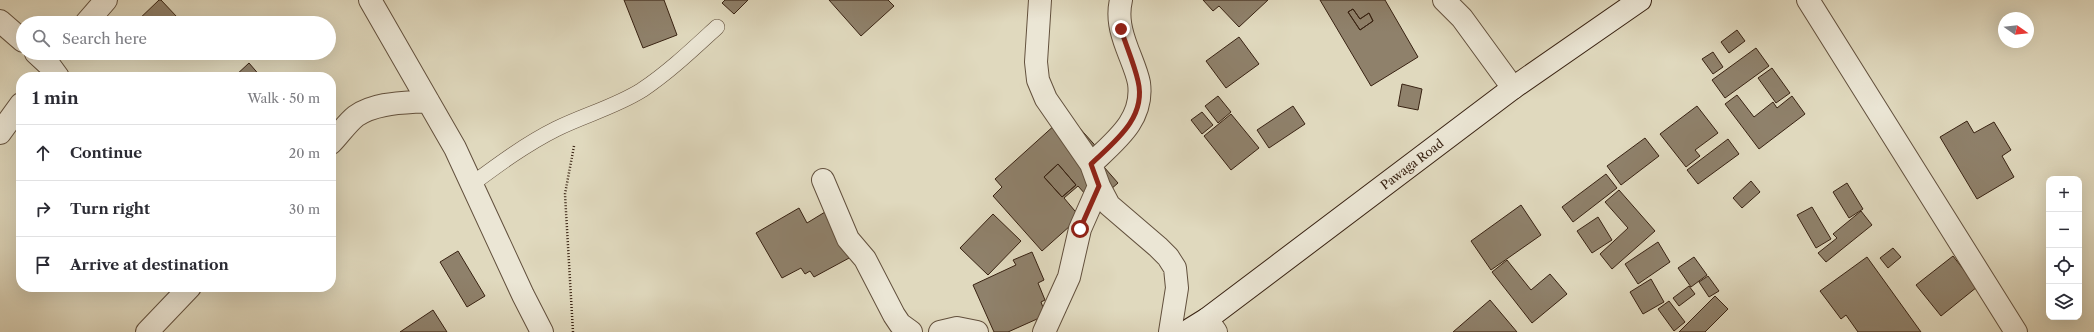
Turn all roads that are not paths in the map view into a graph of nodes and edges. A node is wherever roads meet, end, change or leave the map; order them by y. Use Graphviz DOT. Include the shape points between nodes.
graph roads {
  1 [pos="106,0"];
  2 [pos="370,0"];
  3 [pos="1040,0"];
  4 [pos="1121,0"];
  5 [pos="1444,0"];
  6 [pos="1640,0"];
  7 [pos="1808,0"];
  8 [pos="92,16"];
  9 [pos="0,21"];
  10 [pos="717,27"];
  11 [pos="16,35"];
  12 [pos="1513,88"];
  13 [pos="428,101"];
  14 [pos="16,111"];
  15 [pos="0,133"];
  16 [pos="336,138"];
  17 [pos="1091,164"];
  18 [pos="823,180"];
  19 [pos="472,184"];
  20 [pos="1099,186"];
  21 [pos="185,292"];
  22 [pos="1212,325"];
  23 [pos="147,332"];
  24 [pos="542,332"];
  25 [pos="911,332"];
  26 [pos="940,332"];
  27 [pos="977,332"];
  28 [pos="1044,332"];
  29 [pos="1170,332"];
  30 [pos="1186,332"];
  31 [pos="2016,332"];
  1 -- 8 [label="street"];
  2 -- 13 [label="street"];
  3 -- 17 [label="street" via="1036,62 1038,80 1046,99"];
  4 -- 17 [label="street" via="1121,29 1139,82 1140,98 1137,113 1127,128"];
  5 -- 12 [label="street" via="1462,18"];
  6 -- 12 [label="street, Pawaga Road"];
  7 -- 31 [label="street"];
  9 -- 11 [label="street"];
  10 -- 19 [label="lane" via="672,68 641,90 554,130 515,152"];
  12 -- 22 [label="street, Pawaga Road"];
  13 -- 16 [label="street" via="390,104 369,110 356,116"];
  13 -- 19 [label="street"];
  14 -- 15 [label="street"];
  17 -- 20 [label="street"];
  18 -- 25 [label="street" via="848,238 865,259 900,324"];
  19 -- 24 [label="street" via="522,295"];
  20 -- 28 [label="street" via="1080,229 1069,277"];
  20 -- 29 [label="street" via="1109,205 1158,247 1175,268 1177,288"];
  21 -- 23 [label="street"];
  22 -- 30 [label="street, Pawaga Road"];
  26 -- 27 [label="street" via="957,328"];
}
